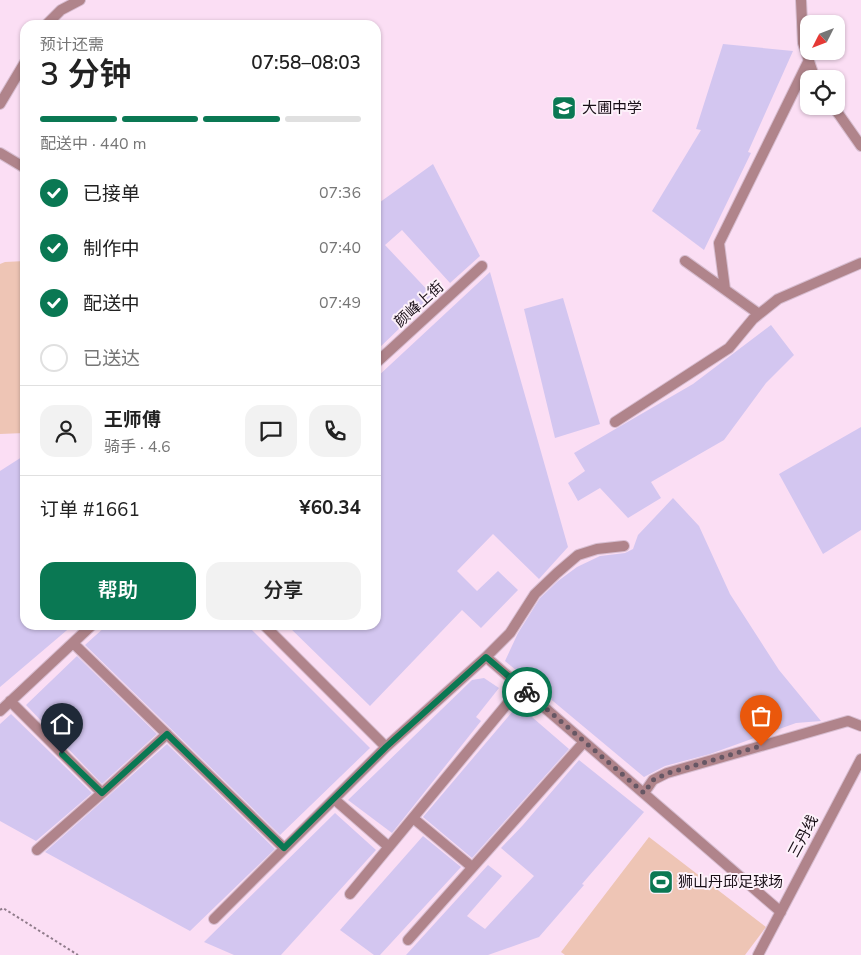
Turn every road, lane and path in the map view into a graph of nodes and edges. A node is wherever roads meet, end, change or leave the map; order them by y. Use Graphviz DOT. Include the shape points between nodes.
graph roads {
  1 [pos="80,0"];
  2 [pos="800,0"];
  3 [pos="801,15"];
  4 [pos="51,20"];
  5 [pos="809,60"];
  6 [pos="20,70"];
  7 [pos="812,70"];
  8 [pos="0,104"];
  9 [pos="839,115"];
  10 [pos="861,146"];
  11 [pos="0,152"];
  12 [pos="20,165"];
  13 [pos="685,261"];
  14 [pos="861,263"];
  15 [pos="482,266"];
  16 [pos="725,289"];
  17 [pos="759,314"];
  18 [pos="381,359"];
  19 [pos="615,422"];
  20 [pos="624,546"];
  21 [pos="87,630"];
  22 [pos="269,630"];
  23 [pos="73,643"];
  24 [pos="486,657"];
  25 [pos="521,687"];
  26 [pos="10,701"];
  27 [pos="0,711"];
  28 [pos="861,726"];
  29 [pos="167,734"];
  30 [pos="584,742"];
  31 [pos="386,747"];
  32 [pos="861,759"];
  33 [pos="102,793"];
  34 [pos="644,793"];
  35 [pos="334,799"];
  36 [pos="413,818"];
  37 [pos="389,847"];
  38 [pos="284,848"];
  39 [pos="37,850"];
  40 [pos="472,867"];
  41 [pos="350,894"];
  42 [pos="0,910"];
  43 [pos="780,912"];
  44 [pos="214,919"];
  45 [pos="408,940"];
  46 [pos="78,955"];
  47 [pos="758,955"];
  1 -- 4 [label="street" via="61,10"];
  2 -- 3 [label="street"];
  5 -- 7 [label="street"];
  5 -- 16 [label="street" via="719,243"];
  6 -- 8 [label="street"];
  9 -- 10 [label="street"];
  11 -- 12 [label="street"];
  13 -- 16 [label="street"];
  14 -- 17 [label="street" via="778,299"];
  15 -- 18 [label="street, 颜峰上街"];
  16 -- 17 [label="street"];
  17 -- 19 [label="street" via="728,348"];
  20 -- 24 [label="street" via="578,555 535,594 510,633"];
  21 -- 23 [label="street"];
  22 -- 31 [label="street"];
  23 -- 26 [label="street"];
  23 -- 29 [label="street"];
  24 -- 25 [label="street"];
  24 -- 31 [label="street"];
  25 -- 30 [label="street"];
  25 -- 36 [label="street"];
  26 -- 27 [label="street"];
  26 -- 33 [label="street"];
  28 -- 34 [label="street" via="848,721 668,773 653,780"];
  29 -- 33 [label="street"];
  29 -- 38 [label="street"];
  30 -- 34 [label="street"];
  30 -- 40 [label="street"];
  31 -- 35 [label="street"];
  32 -- 43 [label="street, 三丹线"];
  33 -- 39 [label="street"];
  34 -- 43 [label="street"];
  35 -- 37 [label="street"];
  35 -- 38 [label="street"];
  36 -- 37 [label="street"];
  36 -- 40 [label="street"];
  37 -- 41 [label="street"];
  38 -- 44 [label="street"];
  40 -- 45 [label="street"];
  42 -- 46 [label="path" via="3,908"];
  43 -- 47 [label="street, 三丹线"];
}
